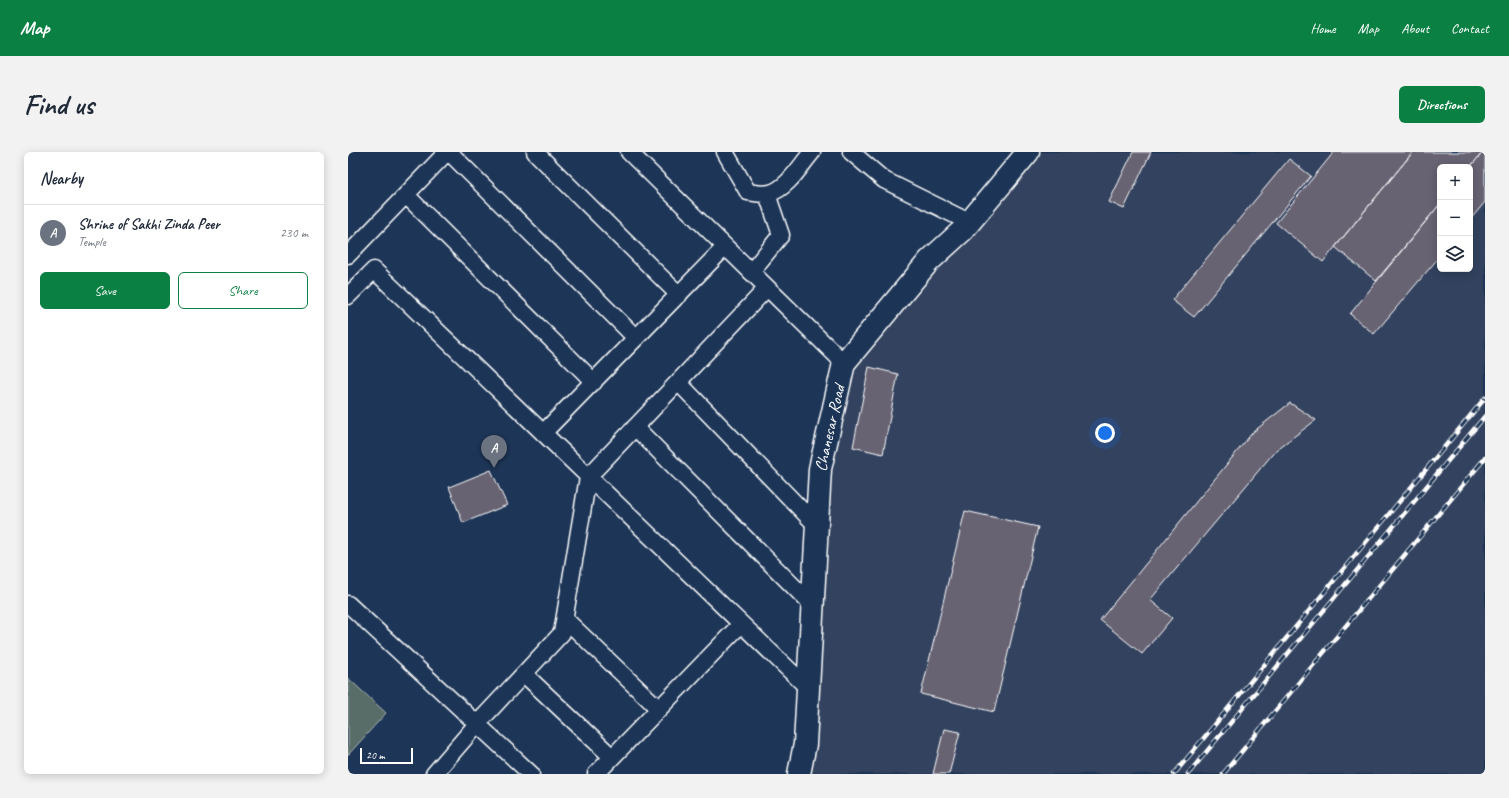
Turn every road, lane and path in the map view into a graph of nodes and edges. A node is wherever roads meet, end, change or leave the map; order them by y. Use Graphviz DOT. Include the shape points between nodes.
graph roads {
  1 [pos="448,152"];
  2 [pos="535,152"];
  3 [pos="630,152"];
  4 [pos="725,152"];
  5 [pos="812,152"];
  6 [pos="851,152"];
  7 [pos="1028,152"];
  8 [pos="767,194"];
  9 [pos="406,195"];
  10 [pos="969,222"];
  11 [pos="726,247"];
  12 [pos="348,255"];
  13 [pos="751,272"];
  14 [pos="767,288"];
  15 [pos="679,295"];
  16 [pos="348,296"];
  17 [pos="636,338"];
  18 [pos="844,364"];
  19 [pos="594,382"];
  20 [pos="678,382"];
  21 [pos="635,427"];
  22 [pos="544,433"];
  23 [pos="588,477"];
  24 [pos="817,526"];
  25 [pos="348,604"];
  26 [pos="813,606"];
  27 [pos="565,619"];
  28 [pos="741,624"];
  29 [pos="524,674"];
  30 [pos="808,689"];
  31 [pos="658,709"];
  32 [pos="476,724"];
  33 [pos="612,758"];
  34 [pos="434,774"];
  35 [pos="531,774"];
  36 [pos="596,774"];
  37 [pos="799,774"];
  1 -- 9 [label="street"];
  1 -- 17 [label="street"];
  2 -- 15 [label="street"];
  3 -- 11 [label="street"];
  4 -- 8 [label="street" via="748,192"];
  5 -- 8 [label="street" via="786,183"];
  6 -- 10 [label="street" via="884,180"];
  7 -- 10 [label="street, Chanesar Road"];
  8 -- 13 [label="street" via="781,235"];
  9 -- 12 [label="street"];
  9 -- 19 [label="street"];
  10 -- 18 [label="street, Chanesar Road" via="964,230 929,261"];
  11 -- 13 [label="street"];
  11 -- 15 [label="street"];
  13 -- 14 [label="street"];
  14 -- 18 [label="street"];
  14 -- 20 [label="street"];
  15 -- 17 [label="street"];
  16 -- 22 [label="street" via="374,270"];
  17 -- 19 [label="street"];
  18 -- 24 [label="street, Chanesar Road" via="820,469"];
  19 -- 22 [label="street"];
  20 -- 21 [label="street"];
  20 -- 24 [label="street"];
  21 -- 23 [label="street"];
  21 -- 26 [label="street"];
  22 -- 23 [label="street"];
  23 -- 27 [label="street"];
  23 -- 28 [label="street"];
  24 -- 26 [label="street, Chanesar Road"];
  25 -- 32 [label="street"];
  26 -- 30 [label="street, Chanesar Road"];
  27 -- 29 [label="street" via="562,633"];
  27 -- 31 [label="street"];
  28 -- 30 [label="street"];
  28 -- 31 [label="street"];
  29 -- 32 [label="street"];
  29 -- 33 [label="street"];
  30 -- 37 [label="street, Chanesar Road" via="805,744"];
  31 -- 33 [label="street"];
  32 -- 34 [label="street"];
  32 -- 35 [label="street"];
  33 -- 36 [label="street"];
}
